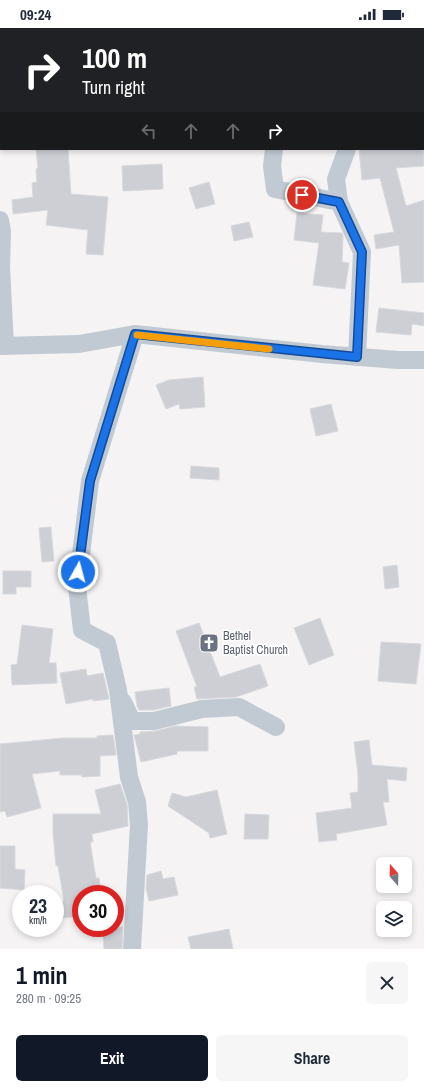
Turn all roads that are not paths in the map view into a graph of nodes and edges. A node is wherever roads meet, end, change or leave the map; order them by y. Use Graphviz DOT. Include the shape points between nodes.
graph roads {
  1 [pos="274,150"];
  2 [pos="347,150"];
  3 [pos="339,202"];
  4 [pos="0,220"];
  5 [pos="135,334"];
  6 [pos="2,346"];
  7 [pos="357,357"];
  8 [pos="424,360"];
  9 [pos="118,690"];
  10 [pos="276,727"];
  11 [pos="132,949"];
  1 -- 3 [label="street" via="272,166 276,189"];
  2 -- 3 [label="street" via="336,179"];
  3 -- 7 [label="street" via="362,252"];
  4 -- 6 [label="street"];
  5 -- 6 [label="street" via="79,344"];
  5 -- 7 [label="street"];
  5 -- 9 [label="street" via="90,481 77,587 82,630 107,643"];
  7 -- 8 [label="street"];
  9 -- 10 [label="street" via="132,720 154,721 202,709 239,707"];
  9 -- 11 [label="street" via="129,778 137,802 139,825"];
}
